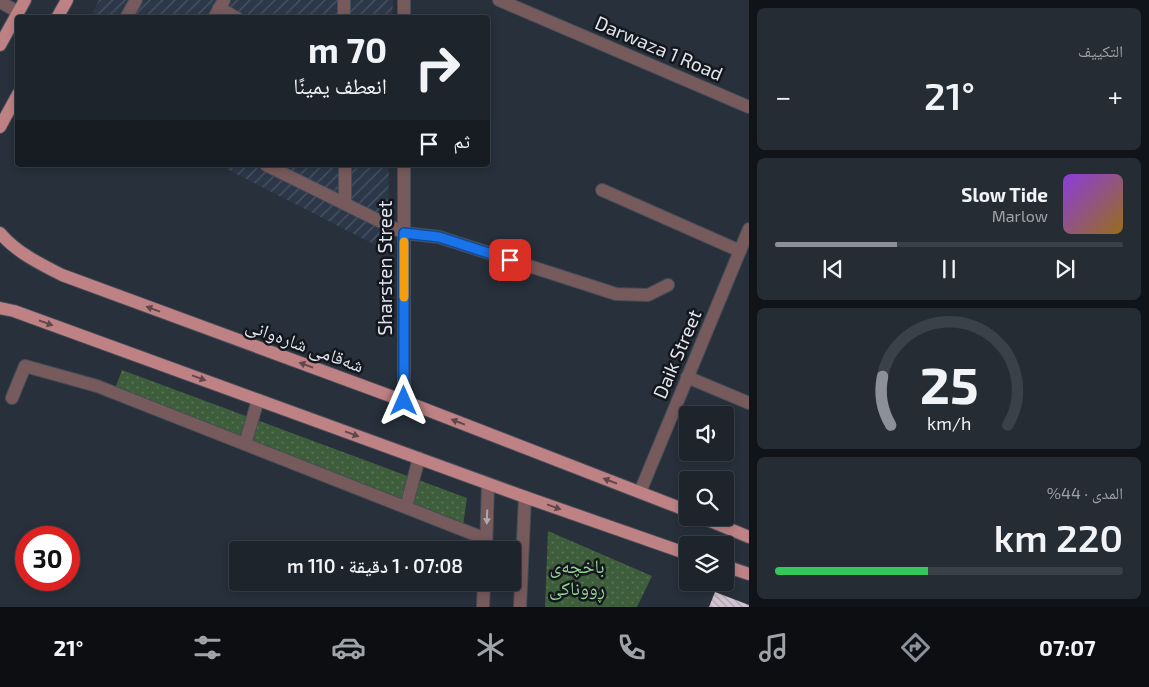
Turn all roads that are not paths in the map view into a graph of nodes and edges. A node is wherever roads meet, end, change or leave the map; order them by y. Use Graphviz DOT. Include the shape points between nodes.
graph roads {
  1 [pos="25,0"];
  2 [pos="67,0"];
  3 [pos="136,0"];
  4 [pos="344,0"];
  5 [pos="404,0"];
  6 [pos="499,0"];
  7 [pos="0,2"];
  8 [pos="219,8"];
  9 [pos="18,12"];
  10 [pos="16,15"];
  11 [pos="59,15"];
  12 [pos="128,15"];
  13 [pos="232,15"];
  14 [pos="344,15"];
  15 [pos="404,15"];
  16 [pos="15,17"];
  17 [pos="0,44"];
  18 [pos="15,100"];
  19 [pos="749,107"];
  20 [pos="0,128"];
  21 [pos="270,167"];
  22 [pos="345,167"];
  23 [pos="404,167"];
  24 [pos="602,190"];
  25 [pos="345,204"];
  26 [pos="749,229"];
  27 [pos="404,233"];
  28 [pos="2,238"];
  29 [pos="740,251"];
  30 [pos="668,285"];
  31 [pos="0,308"];
  32 [pos="687,377"];
  33 [pos="12,398"];
  34 [pos="258,400"];
  35 [pos="404,401"];
  36 [pos="749,403"];
  37 [pos="245,444"];
  38 [pos="418,458"];
  39 [pos="488,484"];
  40 [pos="640,492"];
  41 [pos="525,497"];
  42 [pos="406,507"];
  43 [pos="679,507"];
  44 [pos="723,526"];
  45 [pos="749,536"];
  46 [pos="480,541"];
  47 [pos="486,541"];
  48 [pos="679,551"];
  49 [pos="734,569"];
  50 [pos="749,574"];
  51 [pos="484,591"];
  52 [pos="483,607"];
  53 [pos="520,607"];
  1 -- 9 [label="main road"];
  2 -- 11 [label="main road"];
  3 -- 12 [label="street"];
  4 -- 14 [label="street"];
  5 -- 15 [label="street"];
  6 -- 19 [label="street, Darwaza 1 Road"];
  7 -- 9 [label="street"];
  8 -- 13 [label="street"];
  9 -- 10 [label="main road"];
  16 -- 17 [label="main road"];
  18 -- 20 [label="main road"];
  21 -- 25 [label="street"];
  22 -- 25 [label="street"];
  23 -- 27 [label="street, Sharsten Street"];
  24 -- 29 [label="street"];
  25 -- 27 [label="street"];
  26 -- 29 [label="street, Daik Street"];
  27 -- 30 [label="street" via="439,237 616,294 648,295"];
  27 -- 35 [label="street, Sharsten Street"];
  35 -- 28 [label="main road, شەقامی شارەوانی, one-way" via="62,275"];
  29 -- 32 [label="street, Daik Street"];
  31 -- 34 [label="main road, one-way"];
  32 -- 36 [label="street"];
  32 -- 40 [label="street, Daik Street"];
  33 -- 37 [label="street" via="25,366 97,386"];
  34 -- 37 [label="street"];
  34 -- 38 [label="main road, one-way"];
  40 -- 35 [label="main road, شەقامی شارەوانی, one-way"];
  37 -- 42 [label="street"];
  38 -- 39 [label="main road"];
  38 -- 42 [label="street"];
  39 -- 41 [label="main road"];
  39 -- 47 [label="street, one-way"];
  40 -- 43 [label="main road, شەقامی شارەوانی"];
  41 -- 48 [label="main road, one-way"];
  41 -- 53 [label="street"];
  42 -- 46 [label="street"];
  44 -- 45 [label="main road"];
  49 -- 50 [label="main road"];
  51 -- 52 [label="street"];
}
